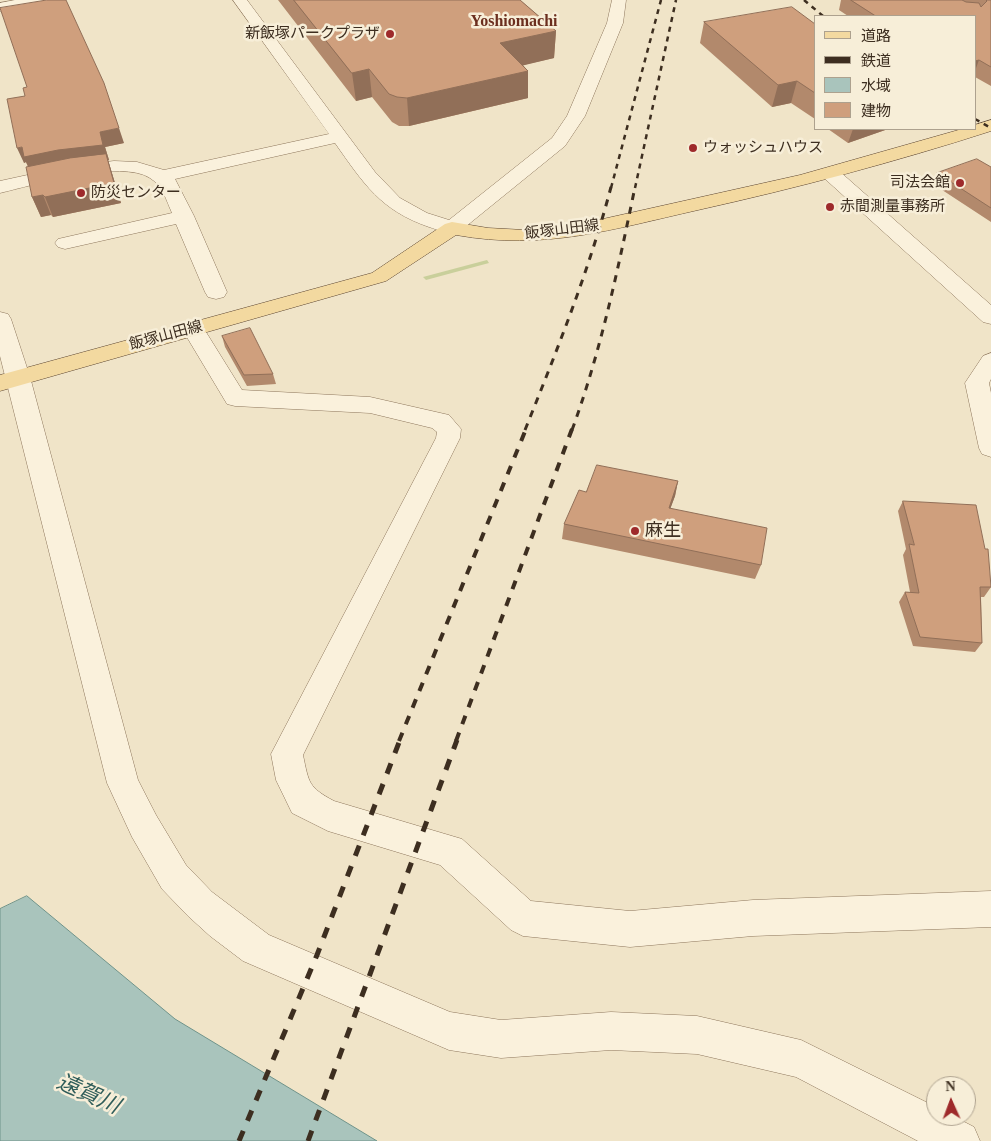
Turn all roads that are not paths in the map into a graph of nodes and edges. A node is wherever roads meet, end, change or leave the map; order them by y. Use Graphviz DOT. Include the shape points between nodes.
graph roads {
  1 [pos="42,0"];
  2 [pos="240,0"];
  3 [pos="619,0"];
  4 [pos="0,7"];
  5 [pos="991,126"];
  6 [pos="340,137"];
  7 [pos="234,160"];
  8 [pos="100,167"];
  9 [pos="831,174"];
  10 [pos="164,176"];
  11 [pos="0,187"];
  12 [pos="184,216"];
  13 [pos="452,228"];
  14 [pos="64,243"];
  15 [pos="216,292"];
  16 [pos="991,317"];
  17 [pos="0,319"];
  18 [pos="193,329"];
  19 [pos="991,361"];
  20 [pos="9,380"];
  21 [pos="991,448"];
  22 [pos="991,909"];
  23 [pos="960,1141"];
  1 -- 4 [label="street"];
  2 -- 6 [label="street"];
  3 -- 13 [label="street" via="615,24 576,116 559,142"];
  5 -- 9 [label="main road, 飯塚山田線"];
  6 -- 7 [label="street"];
  6 -- 13 [label="street" via="368,176 393,202 420,218"];
  7 -- 8 [label="street" via="162,160"];
  7 -- 10 [label="street"];
  8 -- 10 [label="street" via="140,167"];
  8 -- 11 [label="street"];
  9 -- 13 [label="main road, 飯塚山田線" via="637,218 550,234 510,236"];
  9 -- 16 [label="street"];
  10 -- 12 [label="street"];
  12 -- 14 [label="street"];
  12 -- 15 [label="street"];
  13 -- 18 [label="main road, 飯塚山田線" via="379,277"];
  17 -- 20 [label="street"];
  18 -- 20 [label="main road, 飯塚山田線"];
  18 -- 22 [label="street" via="235,398 370,405 440,421 449,428 448,438 287,754 292,780 304,802 328,815 450,851 523,918 630,928 753,918"];
  19 -- 21 [label="street" via="976,383"];
  20 -- 23 [label="street" via="123,783 174,877 200,904 256,948 449,1031 501,1039 611,1031 697,1035 802,1058"];
}
